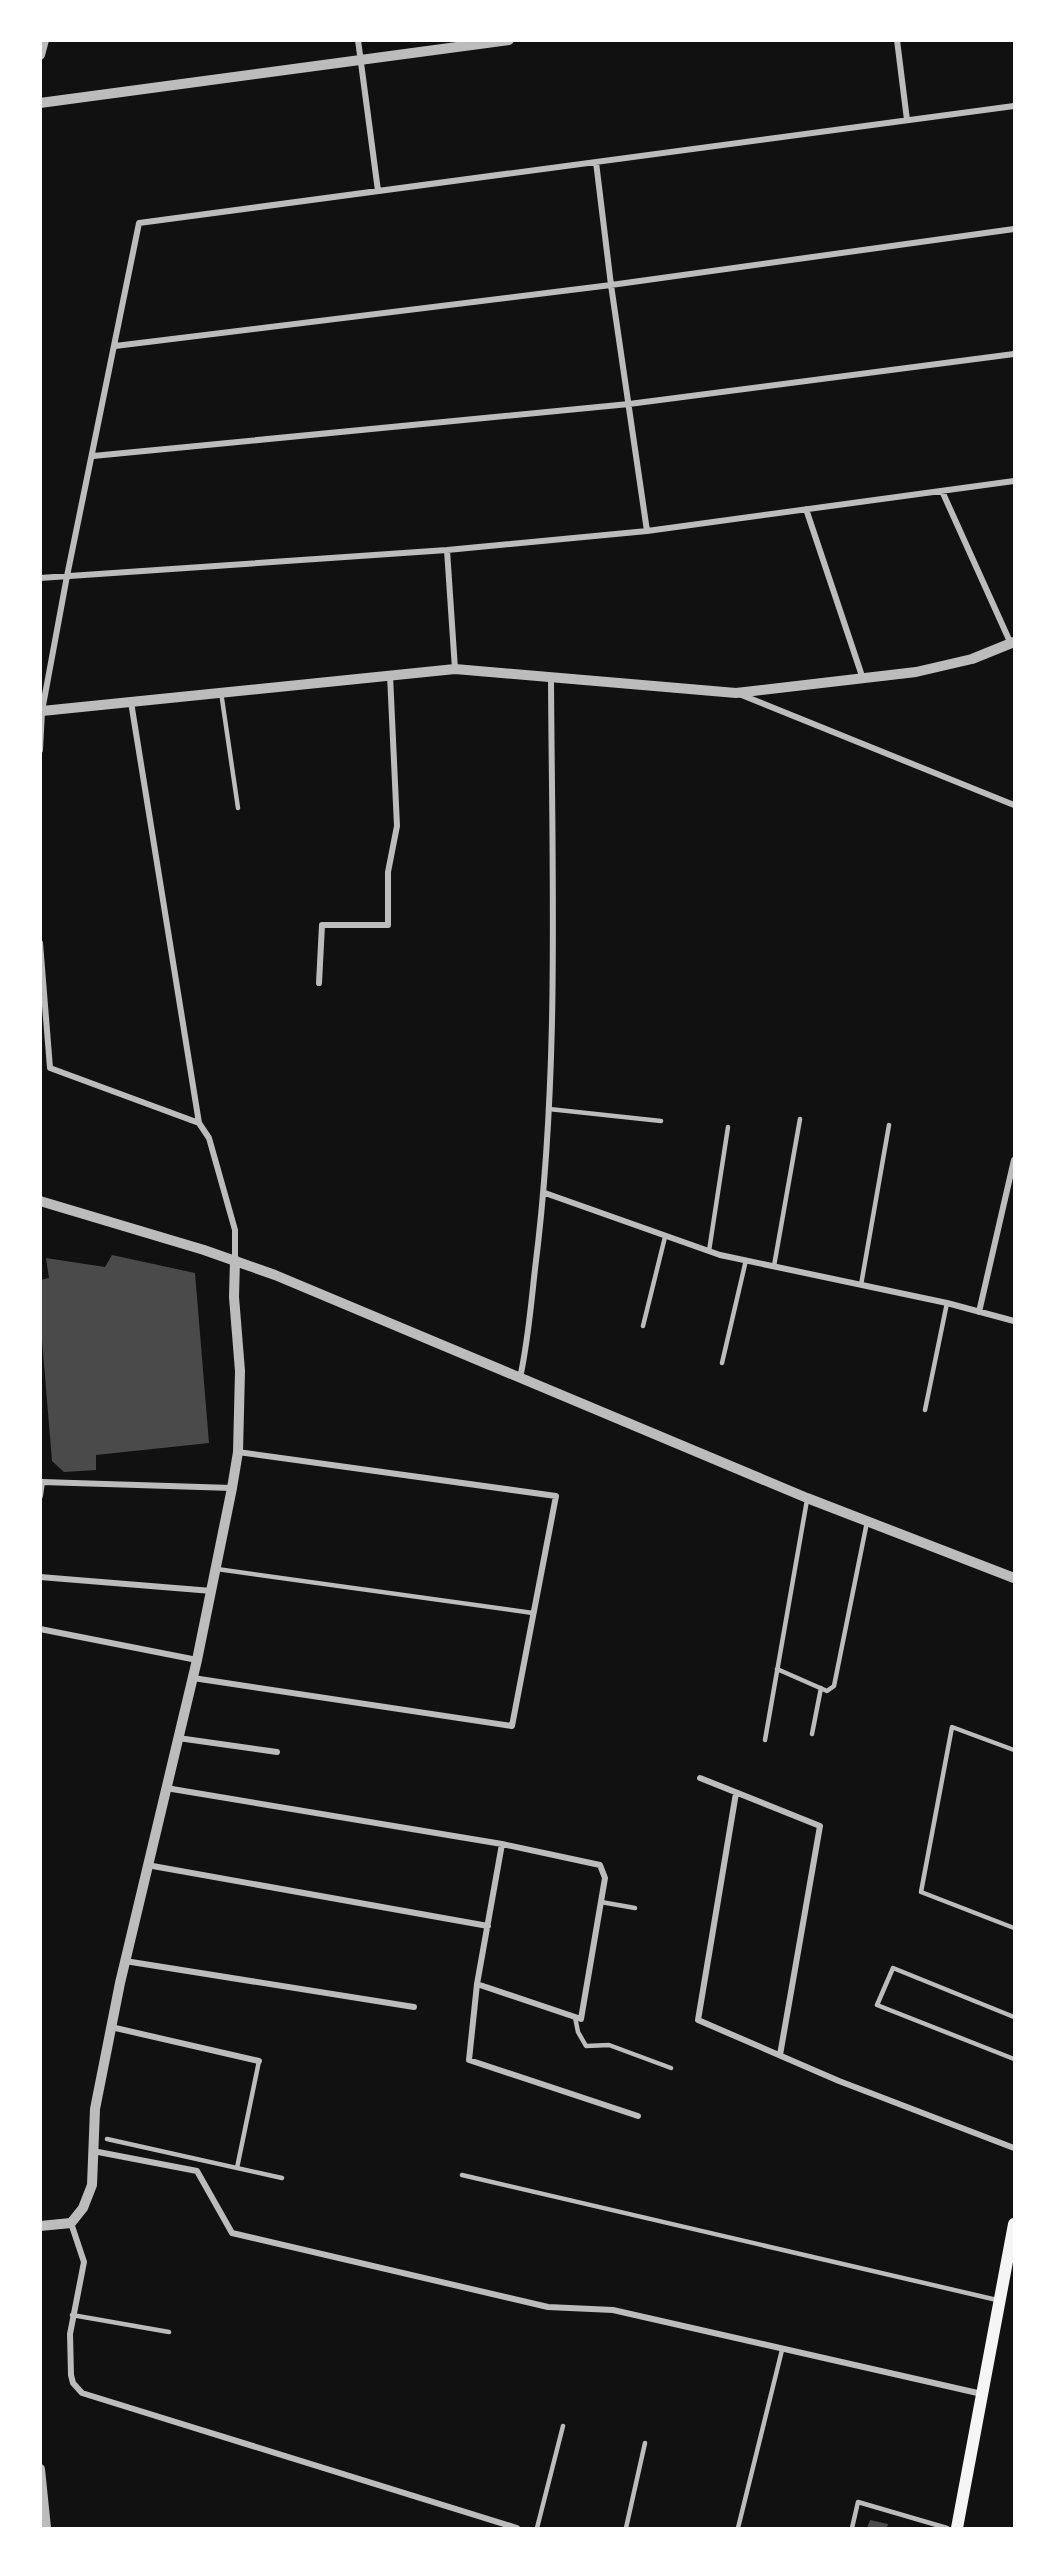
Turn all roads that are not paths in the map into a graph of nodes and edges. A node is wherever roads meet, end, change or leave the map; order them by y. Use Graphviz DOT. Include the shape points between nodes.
graph roads {
  1 [pos="44,40"];
  2 [pos="358,40"];
  3 [pos="509,40"];
  4 [pos="897,40"];
  5 [pos="40,55"];
  6 [pos="361,60"];
  7 [pos="40,103"];
  8 [pos="1014,106"];
  9 [pos="907,120"];
  10 [pos="596,162"];
  11 [pos="378,191"];
  12 [pos="1014,229"];
  13 [pos="611,285"];
  14 [pos="115,346"];
  15 [pos="1014,354"];
  16 [pos="629,404"];
  17 [pos="93,456"];
  18 [pos="1014,481"];
  19 [pos="942,490"];
  20 [pos="806,509"];
  21 [pos="647,531"];
  22 [pos="447,550"];
  23 [pos="67,576"];
  24 [pos="40,578"];
  25 [pos="1013,643"];
  26 [pos="455,669"];
  27 [pos="390,675"];
  28 [pos="551,678"];
  29 [pos="863,679"];
  30 [pos="221,691"];
  31 [pos="736,693"];
  32 [pos="131,701"];
  33 [pos="42,711"];
  34 [pos="40,750"];
  35 [pos="1014,805"];
  36 [pos="238,808"];
  37 [pos="40,943"];
  38 [pos="319,983"];
  39 [pos="549,1110"];
  40 [pos="800,1119"];
  41 [pos="661,1121"];
  42 [pos="199,1123"];
  43 [pos="889,1125"];
  44 [pos="728,1126"];
  45 [pos="1014,1160"];
  46 [pos="545,1193"];
  47 [pos="40,1201"];
  48 [pos="665,1237"];
  49 [pos="709,1251"];
  50 [pos="235,1260"];
  51 [pos="746,1260"];
  52 [pos="774,1266"];
  53 [pos="861,1285"];
  54 [pos="947,1303"];
  55 [pos="979,1312"];
  56 [pos="1014,1321"];
  57 [pos="643,1326"];
  58 [pos="722,1363"];
  59 [pos="520,1378"];
  60 [pos="925,1410"];
  61 [pos="238,1452"];
  62 [pos="232,1488"];
  63 [pos="40,1496"];
  64 [pos="807,1498"];
  65 [pos="867,1522"];
  66 [pos="217,1569"];
  67 [pos="40,1576"];
  68 [pos="1014,1578"];
  69 [pos="212,1591"];
  70 [pos="533,1614"];
  71 [pos="40,1629"];
  72 [pos="197,1660"];
  73 [pos="777,1669"];
  74 [pos="193,1678"];
  75 [pos="821,1688"];
  76 [pos="812,1734"];
  77 [pos="178,1738"];
  78 [pos="765,1740"];
  79 [pos="1014,1750"];
  80 [pos="277,1752"];
  81 [pos="700,1778"];
  82 [pos="166,1788"];
  83 [pos="736,1792"];
  84 [pos="502,1844"];
  85 [pos="147,1865"];
  86 [pos="601,1902"];
  87 [pos="635,1908"];
  88 [pos="488,1926"];
  89 [pos="1014,1928"];
  90 [pos="125,1961"];
  91 [pos="477,1984"];
  92 [pos="414,2007"];
  93 [pos="575,2017"];
  94 [pos="1014,2017"];
  95 [pos="111,2027"];
  96 [pos="780,2055"];
  97 [pos="1014,2059"];
  98 [pos="259,2061"];
  99 [pos="671,2068"];
  100 [pos="638,2116"];
  101 [pos="107,2139"];
  102 [pos="1014,2148"];
  103 [pos="93,2151"];
  104 [pos="237,2168"];
  105 [pos="462,2175"];
  106 [pos="282,2178"];
  107 [pos="71,2223"];
  108 [pos="1014,2224"];
  109 [pos="40,2226"];
  110 [pos="1000,2300"];
  111 [pos="72,2315"];
  112 [pos="169,2332"];
  113 [pos="782,2350"];
  114 [pos="982,2394"];
  115 [pos="563,2426"];
  116 [pos="645,2443"];
  117 [pos="40,2469"];
  118 [pos="46,2529"];
  119 [pos="517,2529"];
  120 [pos="537,2529"];
  121 [pos="626,2529"];
  122 [pos="738,2529"];
  123 [pos="852,2529"];
  124 [pos="947,2529"];
  125 [pos="957,2529"];
  1 -- 5 [label="street"];
  2 -- 6 [label="street"];
  3 -- 6 [label="street"];
  4 -- 9 [label="street"];
  6 -- 7 [label="street"];
  6 -- 11 [label="street"];
  8 -- 9 [label="street"];
  9 -- 10 [label="street"];
  10 -- 11 [label="street"];
  10 -- 13 [label="street"];
  11 -- 14 [label="street" via="139,223"];
  12 -- 13 [label="street"];
  13 -- 14 [label="street"];
  13 -- 16 [label="street"];
  14 -- 17 [label="street"];
  15 -- 16 [label="street"];
  16 -- 17 [label="street"];
  16 -- 21 [label="street"];
  17 -- 23 [label="street"];
  18 -- 19 [label="street"];
  19 -- 20 [label="street"];
  19 -- 25 [label="street"];
  20 -- 21 [label="street"];
  20 -- 29 [label="street"];
  21 -- 22 [label="street"];
  22 -- 23 [label="street"];
  22 -- 26 [label="street"];
  23 -- 24 [label="street"];
  23 -- 33 [label="street"];
  25 -- 29 [label="street" via="972,659"];
  26 -- 27 [label="street"];
  26 -- 28 [label="street"];
  27 -- 30 [label="street"];
  27 -- 38 [label="street" via="398,826 388,872 388,925 322,925"];
  28 -- 31 [label="street"];
  28 -- 39 [label="street" via="553,989"];
  29 -- 31 [label="street"];
  30 -- 32 [label="street"];
  30 -- 36 [label="lane"];
  31 -- 35 [label="street"];
  32 -- 33 [label="street"];
  32 -- 42 [label="street"];
  33 -- 34 [label="street"];
  37 -- 42 [label="street" via="50,1068"];
  39 -- 41 [label="lane"];
  39 -- 46 [label="street"];
  40 -- 52 [label="lane"];
  42 -- 50 [label="street" via="209,1138 235,1230"];
  43 -- 53 [label="lane"];
  44 -- 49 [label="lane"];
  45 -- 55 [label="street"];
  46 -- 48 [label="street"];
  46 -- 59 [label="street"];
  47 -- 50 [label="street"];
  48 -- 49 [label="street"];
  48 -- 57 [label="lane"];
  49 -- 51 [label="street"];
  50 -- 59 [label="street"];
  50 -- 61 [label="street" via="240,1371"];
  51 -- 52 [label="street"];
  51 -- 58 [label="lane"];
  52 -- 53 [label="street"];
  53 -- 54 [label="street"];
  54 -- 55 [label="street"];
  54 -- 60 [label="lane"];
  55 -- 56 [label="street"];
  59 -- 64 [label="street"];
  61 -- 62 [label="street"];
  61 -- 70 [label="street" via="556,1496"];
  62 -- 63 [label="street" via="42,1482"];
  62 -- 66 [label="street"];
  64 -- 65 [label="street"];
  64 -- 73 [label="lane"];
  65 -- 68 [label="street"];
  65 -- 75 [label="lane" via="834,1686 827,1691"];
  66 -- 69 [label="street"];
  66 -- 70 [label="lane"];
  67 -- 69 [label="street"];
  69 -- 72 [label="street"];
  70 -- 74 [label="street" via="512,1726"];
  71 -- 72 [label="street"];
  72 -- 74 [label="street"];
  73 -- 75 [label="lane"];
  73 -- 78 [label="lane"];
  74 -- 77 [label="street"];
  75 -- 76 [label="lane"];
  77 -- 80 [label="street"];
  77 -- 82 [label="street"];
  79 -- 89 [label="lane" via="952,1727 921,1892"];
  81 -- 83 [label="street"];
  82 -- 84 [label="street"];
  82 -- 85 [label="street"];
  83 -- 96 [label="street" via="698,2020"];
  83 -- 96 [label="street" via="820,1827"];
  84 -- 86 [label="street" via="600,1865 605,1878"];
  84 -- 88 [label="street"];
  85 -- 88 [label="street"];
  85 -- 90 [label="street"];
  86 -- 87 [label="lane"];
  86 -- 93 [label="street" via="581,2019"];
  88 -- 91 [label="street"];
  90 -- 92 [label="street"];
  90 -- 95 [label="street"];
  91 -- 93 [label="street"];
  91 -- 100 [label="street" via="469,2060"];
  93 -- 99 [label="lane" via="586,2046 609,2045"];
  94 -- 97 [label="lane" via="893,1968 877,2005"];
  95 -- 98 [label="street"];
  95 -- 103 [label="street" via="95,2109"];
  96 -- 102 [label="street"];
  98 -- 104 [label="lane"];
  101 -- 104 [label="lane"];
  103 -- 107 [label="street" via="92,2185 83,2208"];
  103 -- 113 [label="street" via="196,2171 232,2233 548,2307 613,2310"];
  104 -- 106 [label="lane"];
  105 -- 110 [label="lane"];
  107 -- 109 [label="street"];
  107 -- 111 [label="street" via="84,2262"];
  108 -- 110 [label="main road"];
  110 -- 114 [label="main road"];
  111 -- 112 [label="lane"];
  111 -- 119 [label="street" via="71,2375 82,2393"];
  113 -- 114 [label="street"];
  113 -- 122 [label="lane"];
  114 -- 125 [label="main road"];
  115 -- 120 [label="lane"];
  116 -- 121 [label="lane"];
  117 -- 118 [label="street"];
  123 -- 124 [label="lane" via="858,2502"];
}
